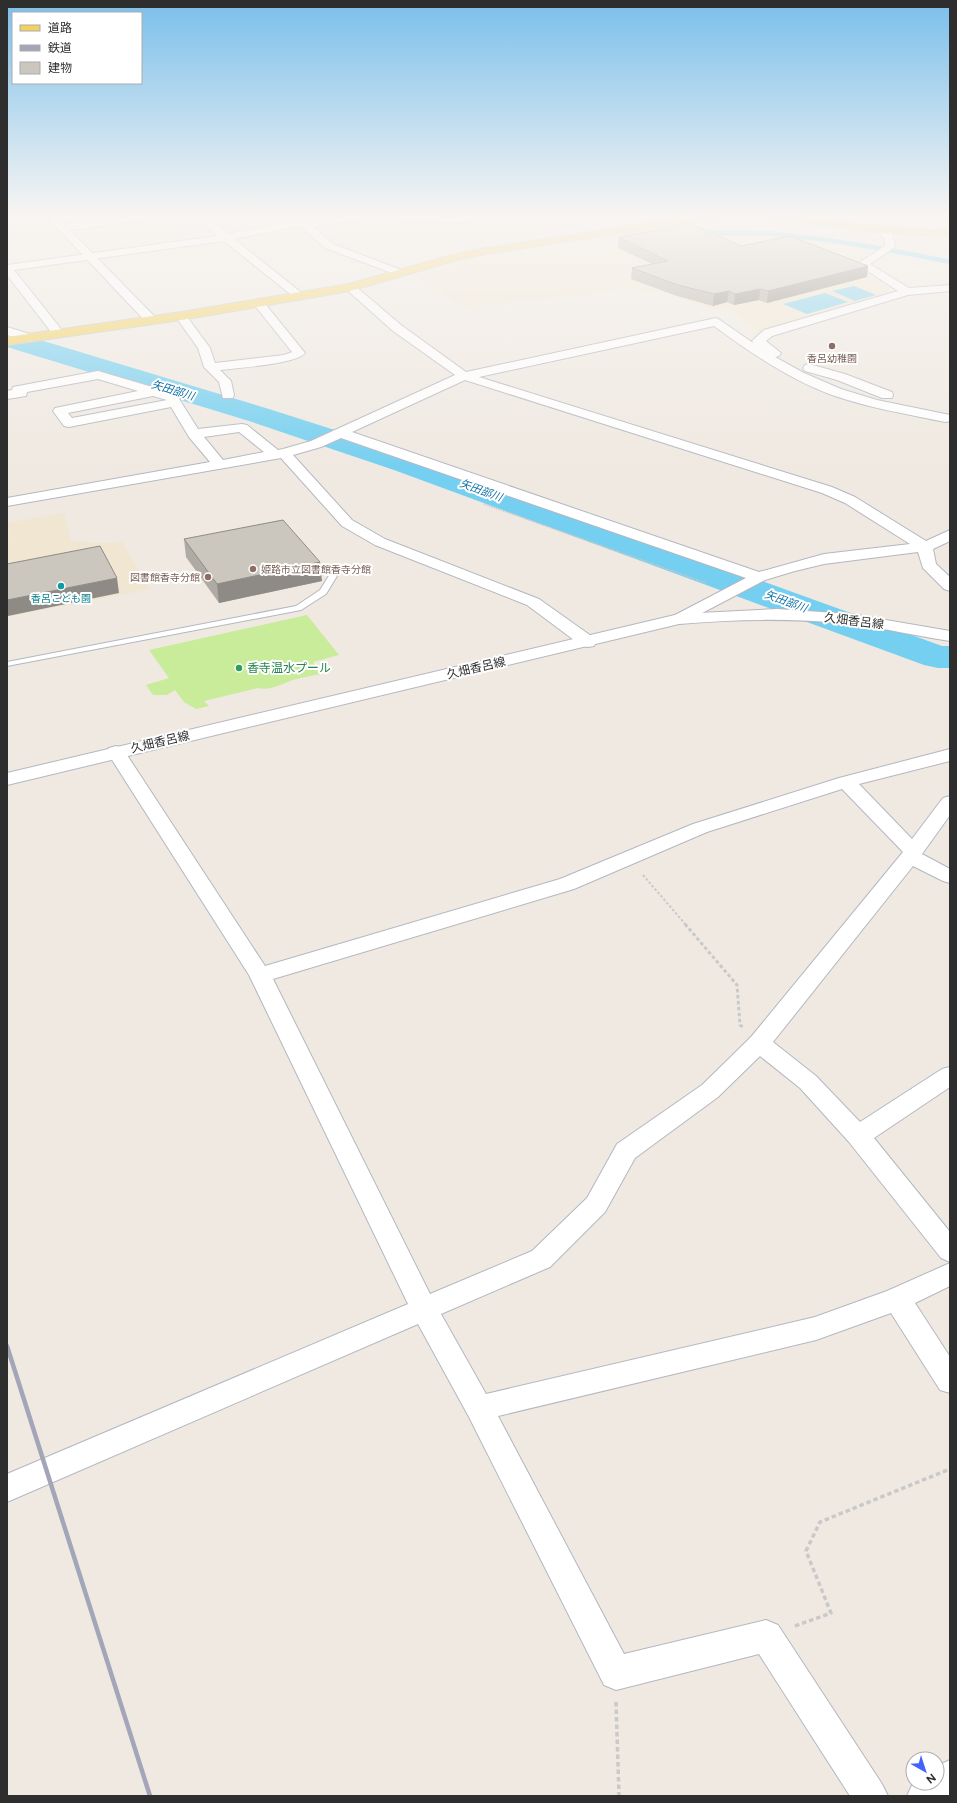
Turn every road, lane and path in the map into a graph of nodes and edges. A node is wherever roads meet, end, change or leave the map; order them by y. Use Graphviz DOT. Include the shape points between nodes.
graph roads {
  1 [pos="32,299"];
  2 [pos="130,299"];
  3 [pos="277,299"];
  4 [pos="364,299"];
  5 [pos="883,299"];
  6 [pos="258,302"];
  7 [pos="181,316"];
  8 [pos="150,320"];
  9 [pos="716,322"];
  10 [pos="7,331"];
  11 [pos="59,334"];
  12 [pos="29,338"];
  13 [pos="7,341"];
  14 [pos="758,341"];
  15 [pos="210,367"];
  16 [pos="464,376"];
  17 [pos="154,392"];
  18 [pos="7,395"];
  19 [pos="228,395"];
  20 [pos="173,403"];
  21 [pos="947,420"];
  22 [pos="69,423"];
  23 [pos="341,433"];
  24 [pos="194,434"];
  25 [pos="76,435"];
  26 [pos="280,454"];
  27 [pos="219,464"];
  28 [pos="7,502"];
  29 [pos="479,502"];
  30 [pos="950,535"];
  31 [pos="925,548"];
  32 [pos="333,576"];
  33 [pos="759,577"];
  34 [pos="950,586"];
  35 [pos="731,592"];
  36 [pos="679,619"];
  37 [pos="950,636"];
  38 [pos="588,642"];
  39 [pos="7,664"];
  40 [pos="116,752"];
  41 [pos="950,755"];
  42 [pos="7,779"];
  43 [pos="846,782"];
  44 [pos="950,802"];
  45 [pos="912,854"];
  46 [pos="628,858"];
  47 [pos="950,876"];
  48 [pos="260,975"];
  49 [pos="759,1043"];
  50 [pos="950,1075"];
  51 [pos="858,1136"];
  52 [pos="950,1251"];
  53 [pos="950,1274"];
  54 [pos="897,1299"];
  55 [pos="424,1309"];
  56 [pos="950,1381"];
  57 [pos="479,1408"];
  58 [pos="950,1469"];
  59 [pos="7,1488"];
  60 [pos="766,1636"];
  61 [pos="616,1673"];
  62 [pos="950,1778"];
  63 [pos="619,1796"];
  64 [pos="870,1796"];
  65 [pos="925,1796"];
  1 -- 11 [label="street"];
  2 -- 8 [label="main road"];
  3 -- 6 [label="main road"];
  4 -- 16 [label="street" via="397,328"];
  5 -- 14 [label="street" via="768,333"];
  6 -- 7 [label="main road"];
  6 -- 15 [label="street" via="300,353 286,358"];
  7 -- 8 [label="main road"];
  7 -- 15 [label="street" via="204,348"];
  8 -- 11 [label="main road"];
  9 -- 14 [label="street"];
  9 -- 16 [label="street"];
  9 -- 21 [label="street" via="745,344 802,378 855,398"];
  10 -- 12 [label="street"];
  11 -- 12 [label="main road"];
  12 -- 13 [label="main road"];
  14 -- 21 [label="street" via="786,359 841,377"];
  15 -- 19 [label="street" via="225,380"];
  16 -- 23 [label="street"];
  16 -- 31 [label="street" via="827,490 850,500"];
  17 -- 18 [label="street" via="98,374 18,390 21,393"];
  17 -- 20 [label="street" via="171,397"];
  17 -- 22 [label="street" via="60,411"];
  20 -- 22 [label="street"];
  20 -- 24 [label="street"];
  22 -- 25 [label="street"];
  23 -- 26 [label="street" via="316,444"];
  23 -- 33 [label="street"];
  24 -- 26 [label="street" via="242,428"];
  24 -- 27 [label="street"];
  26 -- 27 [label="street"];
  26 -- 38 [label="street" via="347,523 380,542 533,602"];
  27 -- 28 [label="street"];
  29 -- 35 [label="path"];
  30 -- 31 [label="street"];
  31 -- 33 [label="street" via="824,559"];
  31 -- 34 [label="street" via="930,565"];
  32 -- 39 [label="lane" via="323,592 298,608"];
  33 -- 35 [label="street"];
  35 -- 36 [label="street"];
  36 -- 37 [label="main road, 久畑香呂線" via="769,614 814,616 874,622"];
  36 -- 38 [label="main road, 久畑香呂線"];
  38 -- 40 [label="main road, 久畑香呂線"];
  40 -- 42 [label="main road, 久畑香呂線"];
  40 -- 48 [label="street"];
  41 -- 43 [label="street"];
  43 -- 45 [label="street"];
  43 -- 46 [label="street" via="700,828"];
  44 -- 45 [label="street"];
  45 -- 47 [label="street"];
  45 -- 49 [label="street"];
  46 -- 48 [label="street" via="567,884"];
  46 -- 49 [label="path" via="737,985 740,1024"];
  48 -- 55 [label="street"];
  49 -- 51 [label="street" via="808,1082"];
  49 -- 55 [label="street" via="710,1091 626,1151 596,1205 541,1258"];
  50 -- 51 [label="street"];
  51 -- 52 [label="street"];
  53 -- 54 [label="street"];
  54 -- 56 [label="street"];
  54 -- 57 [label="street" via="816,1328"];
  55 -- 57 [label="street"];
  55 -- 59 [label="street"];
  57 -- 61 [label="street"];
  58 -- 60 [label="path" via="820,1522 806,1551 831,1613"];
  60 -- 61 [label="street"];
  60 -- 64 [label="street"];
  61 -- 63 [label="path"];
  62 -- 65 [label="street"];
}
